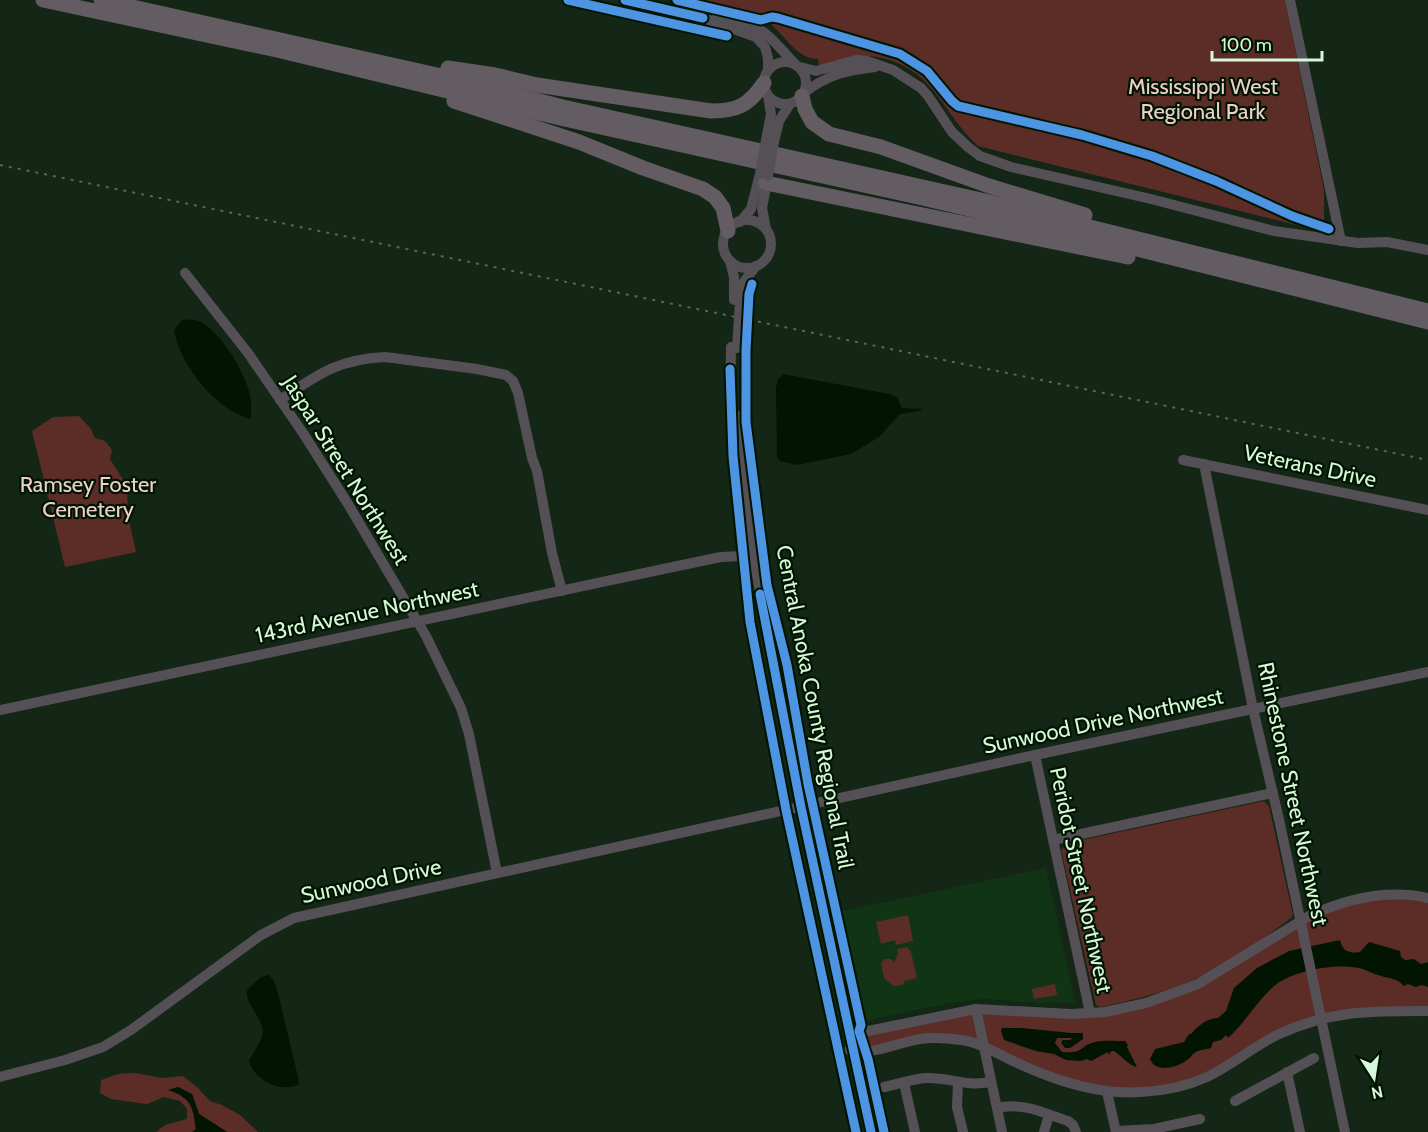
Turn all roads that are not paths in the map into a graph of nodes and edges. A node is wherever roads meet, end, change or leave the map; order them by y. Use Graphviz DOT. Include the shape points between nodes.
graph roads {
  1 [pos="43,0"];
  2 [pos="101,0"];
  3 [pos="626,0"];
  4 [pos="1290,0"];
  5 [pos="703,18"];
  6 [pos="328,50"];
  7 [pos="797,65"];
  8 [pos="881,66"];
  9 [pos="366,71"];
  10 [pos="767,83"];
  11 [pos="799,98"];
  12 [pos="770,141"];
  13 [pos="765,178"];
  14 [pos="734,226"];
  15 [pos="766,229"];
  16 [pos="1341,241"];
  17 [pos="1176,247"];
  18 [pos="1428,250"];
  19 [pos="730,261"];
  20 [pos="756,266"];
  21 [pos="185,273"];
  22 [pos="1232,273"];
  23 [pos="737,301"];
  24 [pos="1428,311"];
  25 [pos="1428,322"];
  26 [pos="734,347"];
  27 [pos="280,400"];
  28 [pos="1183,460"];
  29 [pos="1204,464"];
  30 [pos="1428,510"];
  31 [pos="743,556"];
  32 [pos="562,591"];
  33 [pos="417,621"];
  34 [pos="1428,672"];
  35 [pos="1253,709"];
  36 [pos="0,710"];
  37 [pos="1035,755"];
  38 [pos="1273,793"];
  39 [pos="801,807"];
  40 [pos="786,810"];
  41 [pos="1053,840"];
  42 [pos="497,873"];
  43 [pos="1428,898"];
  44 [pos="1300,922"];
  45 [pos="813,935"];
  46 [pos="976,1009"];
  47 [pos="1428,1011"];
  48 [pos="1090,1013"];
  49 [pos="1320,1018"];
  50 [pos="848,1025"];
  51 [pos="984,1048"];
  52 [pos="854,1051"];
  53 [pos="1314,1058"];
  54 [pos="1287,1072"];
  55 [pos="0,1077"];
  56 [pos="991,1082"];
  57 [pos="904,1083"];
  58 [pos="958,1083"];
  59 [pos="884,1087"];
  60 [pos="1107,1092"];
  61 [pos="1235,1101"];
  62 [pos="997,1108"];
  63 [pos="1049,1115"];
  64 [pos="1200,1119"];
  65 [pos="1154,1130"];
  66 [pos="856,1132"];
  67 [pos="871,1132"];
  68 [pos="915,1132"];
  69 [pos="963,1132"];
  70 [pos="1002,1132"];
  71 [pos="1044,1132"];
  72 [pos="1076,1132"];
  73 [pos="1116,1132"];
  74 [pos="1300,1132"];
  75 [pos="1345,1132"];
  1 -- 9 [label="highway"];
  2 -- 6 [label="highway"];
  3 -- 5 [label="street"];
  4 -- 16 [label="street"];
  5 -- 7 [label="street" via="733,20 755,27 771,37"];
  5 -- 10 [label="street" via="762,42 768,58"];
  6 -- 10 [label="highway" via="711,111 741,106"];
  6 -- 17 [label="highway"];
  7 -- 8 [label="street" via="816,71 856,60"];
  7 -- 10 [label="street" via="780,62"];
  7 -- 11 [label="street" via="806,80"];
  8 -- 11 [label="street" via="839,73 820,81"];
  8 -- 16 [label="street" via="904,75 921,88 959,139 980,156 1274,231"];
  9 -- 14 [label="highway" via="579,142 703,189 716,197"];
  9 -- 22 [label="highway"];
  10 -- 11 [label="street" via="780,104"];
  10 -- 12 [label="street"];
  11 -- 12 [label="street" via="779,121"];
  11 -- 17 [label="highway" via="813,122 829,134 881,147"];
  12 -- 13 [label="street, bridge"];
  13 -- 14 [label="street" via="751,209"];
  13 -- 15 [label="street" via="762,208"];
  13 -- 22 [label="highway" via="1156,262"];
  14 -- 15 [label="street" via="754,222"];
  14 -- 19 [label="street" via="723,246"];
  15 -- 20 [label="street" via="771,240 770,252"];
  16 -- 18 [label="street" via="1388,242"];
  17 -- 24 [label="highway"];
  19 -- 20 [label="street" via="744,268"];
  19 -- 23 [label="street"];
  20 -- 23 [label="street" via="743,283"];
  21 -- 27 [label="street, Jaspar Street Northwest"];
  22 -- 25 [label="highway"];
  23 -- 26 [label="street, bridge"];
  26 -- 31 [label="street" via="730,392"];
  26 -- 39 [label="street" via="738,423 753,552"];
  27 -- 32 [label="street" via="324,371 369,358 501,373 513,381"];
  27 -- 33 [label="street, Jaspar Street Northwest"];
  28 -- 29 [label="street, Veterans Drive"];
  29 -- 30 [label="street, Veterans Drive"];
  29 -- 35 [label="street, Rhinestone Street Northwest"];
  31 -- 32 [label="street, 143rd Avenue Northwest"];
  31 -- 40 [label="street" via="752,630"];
  32 -- 33 [label="street, 143rd Avenue Northwest"];
  33 -- 36 [label="street, 143rd Avenue Northwest"];
  33 -- 42 [label="street, Jaspar Street Northwest" via="461,708"];
  34 -- 35 [label="street, Sunwood Drive Northwest"];
  35 -- 37 [label="street, Sunwood Drive Northwest"];
  35 -- 38 [label="street, Rhinestone Street Northwest"];
  37 -- 39 [label="street, Sunwood Drive Northwest"];
  37 -- 41 [label="street, Peridot Street Northwest"];
  38 -- 41 [label="street"];
  38 -- 44 [label="street, Rhinestone Street Northwest"];
  39 -- 40 [label="street, Sunwood Drive Northwest"];
  39 -- 50 [label="street"];
  40 -- 42 [label="street, Sunwood Drive"];
  40 -- 45 [label="street"];
  41 -- 48 [label="street, Peridot Street Northwest"];
  42 -- 55 [label="street, Sunwood Drive" via="286,921 103,1047"];
  43 -- 44 [label="street" via="1389,895 1359,899 1328,907"];
  44 -- 48 [label="street" via="1217,974 1180,992 1125,1009"];
  44 -- 49 [label="street, Rhinestone Street Northwest"];
  45 -- 52 [label="street" via="821,944 842,1042"];
  45 -- 66 [label="street"];
  46 -- 48 [label="street"];
  46 -- 50 [label="street" via="864,1032"];
  46 -- 51 [label="street"];
  47 -- 49 [label="street" via="1358,1012"];
  49 -- 60 [label="street" via="1276,1036 1191,1083 1156,1091"];
  49 -- 75 [label="street, Rhinestone Street Northwest"];
  50 -- 52 [label="street"];
  51 -- 52 [label="street" via="970,1041 932,1038"];
  51 -- 56 [label="street"];
  51 -- 60 [label="street" via="1049,1077"];
  52 -- 67 [label="street"];
  53 -- 54 [label="street"];
  54 -- 61 [label="street"];
  54 -- 74 [label="street"];
  56 -- 58 [label="street"];
  56 -- 62 [label="street"];
  57 -- 58 [label="street" via="925,1078"];
  57 -- 59 [label="street"];
  57 -- 68 [label="street"];
  58 -- 69 [label="street" via="957,1107"];
  60 -- 73 [label="street"];
  62 -- 63 [label="street" via="1017,1105"];
  62 -- 70 [label="street"];
  63 -- 71 [label="street"];
  63 -- 72 [label="street" via="1068,1121"];
  64 -- 65 [label="street"];
  65 -- 73 [label="street"];
}
